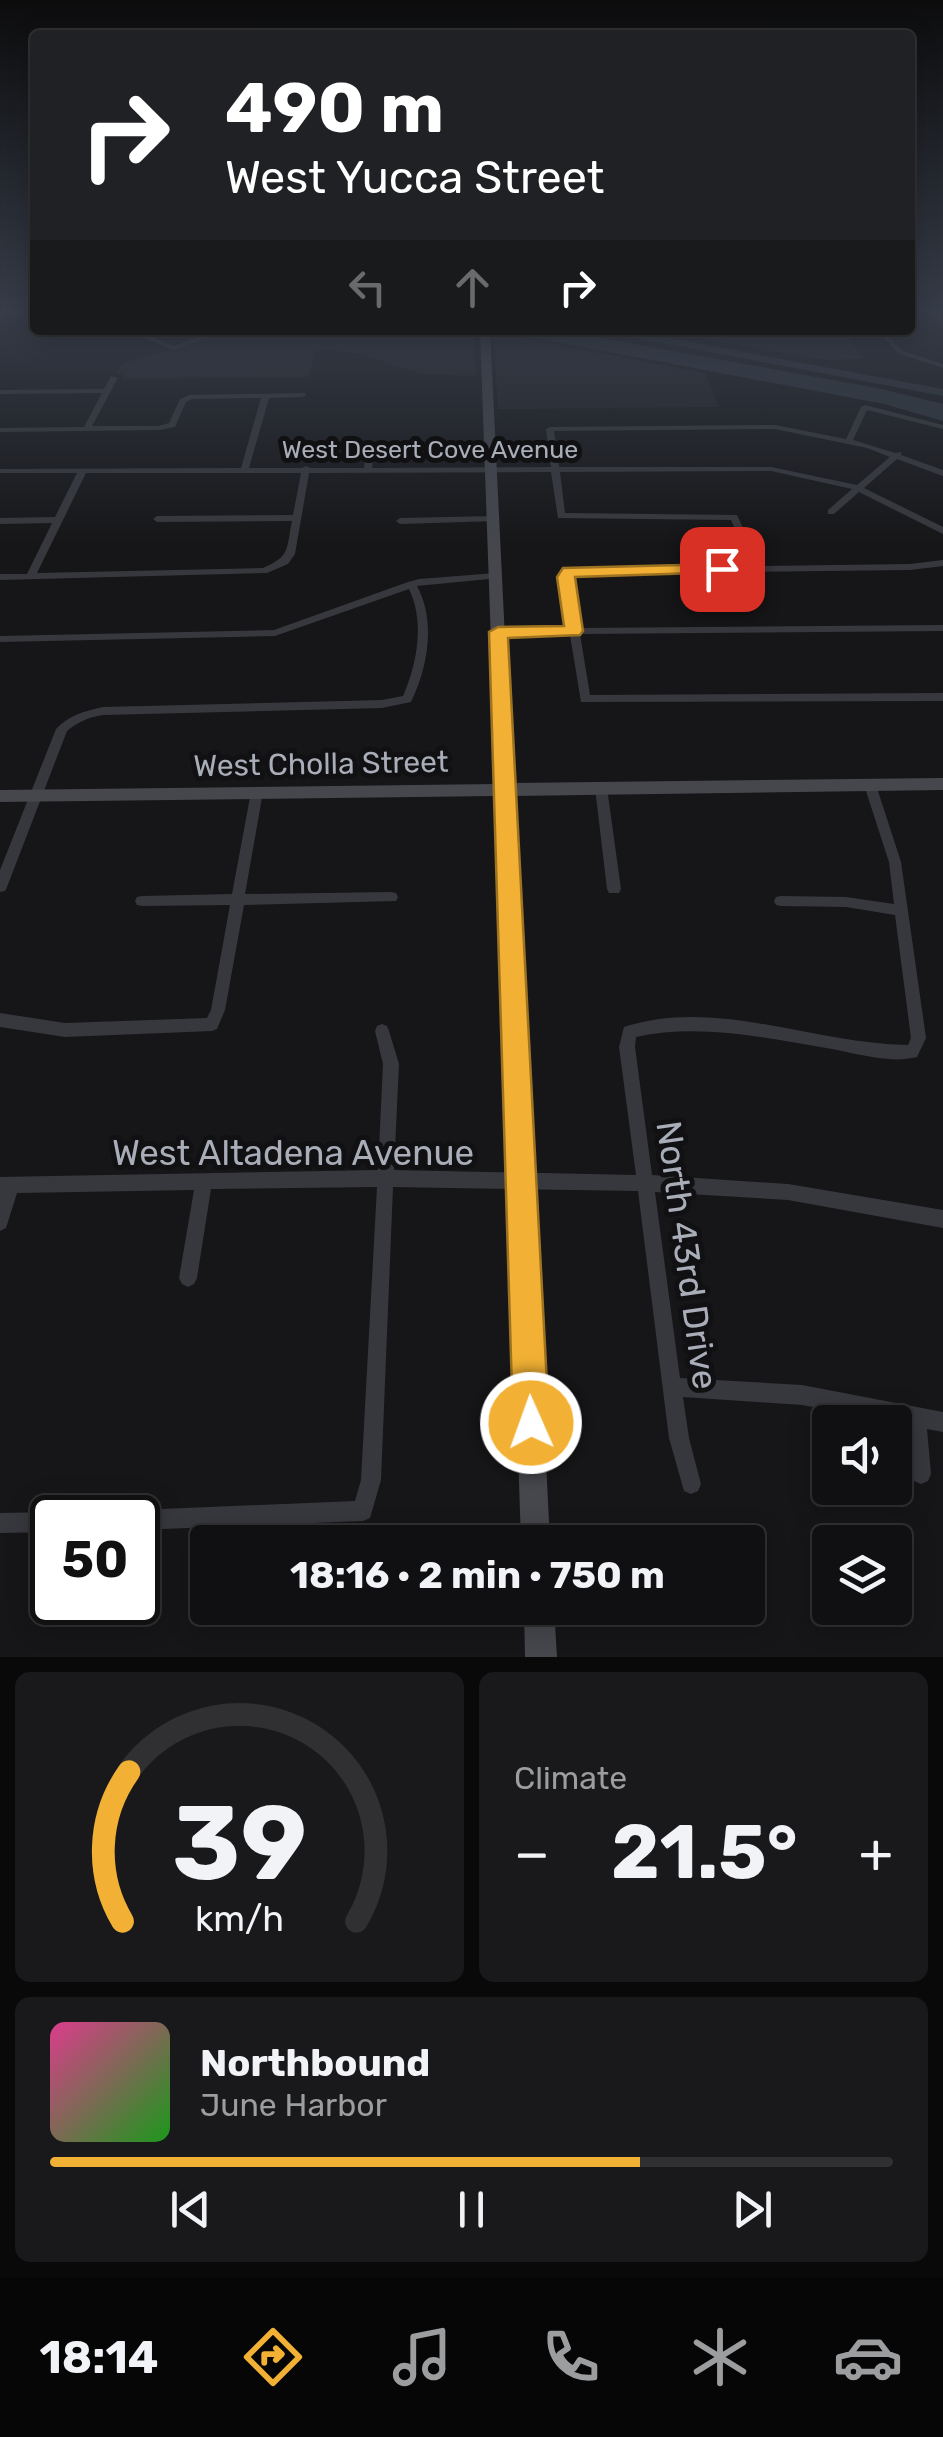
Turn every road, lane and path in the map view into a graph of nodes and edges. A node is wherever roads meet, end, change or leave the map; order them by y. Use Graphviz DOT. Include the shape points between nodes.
graph roads {
  1 [pos="488,390"];
  2 [pos="108,391"];
  3 [pos="2,392"];
  4 [pos="302,394"];
  5 [pos="266,395"];
  6 [pos="943,427"];
  7 [pos="87,428"];
  8 [pos="3,430"];
  9 [pos="0,440"];
  10 [pos="850,441"];
  11 [pos="370,448"];
  12 [pos="898,454"];
  13 [pos="368,467"];
  14 [pos="246,468"];
  15 [pos="306,468"];
  16 [pos="83,470"];
  17 [pos="492,470"];
  18 [pos="553,470"];
  19 [pos="0,471"];
  20 [pos="943,473"];
  21 [pos="858,488"];
  22 [pos="831,512"];
  23 [pos="157,518"];
  24 [pos="297,518"];
  25 [pos="494,519"];
  26 [pos="58,520"];
  27 [pos="0,521"];
  28 [pos="400,522"];
  29 [pos="943,531"];
  30 [pos="943,563"];
  31 [pos="757,568"];
  32 [pos="496,576"];
  33 [pos="30,577"];
  34 [pos="0,578"];
  35 [pos="412,584"];
  36 [pos="943,628"];
  37 [pos="574,631"];
  38 [pos="498,632"];
  39 [pos="0,639"];
  40 [pos="943,696"];
  41 [pos="943,784"];
  42 [pos="870,785"];
  43 [pos="506,788"];
  44 [pos="602,788"];
  45 [pos="257,792"];
  46 [pos="0,796"];
  47 [pos="37,796"];
  48 [pos="0,888"];
  49 [pos="614,888"];
  50 [pos="390,896"];
  51 [pos="238,899"];
  52 [pos="142,901"];
  53 [pos="782,901"];
  54 [pos="899,910"];
  55 [pos="0,1020"];
  56 [pos="382,1031"];
  57 [pos="386,1178"];
  58 [pos="204,1181"];
  59 [pos="521,1184"];
  60 [pos="646,1184"];
  61 [pos="6,1185"];
  62 [pos="943,1219"];
  63 [pos="0,1222"];
  64 [pos="188,1278"];
  65 [pos="672,1387"];
  66 [pos="916,1417"];
  67 [pos="943,1422"];
  68 [pos="921,1474"];
  69 [pos="691,1484"];
  70 [pos="160,1519"];
  71 [pos="30,1522"];
  72 [pos="0,1523"];
  73 [pos="535,1525"];
  74 [pos="539,1625"];
  75 [pos="541,1657"];
  1 -- 17 [label="main road"];
  2 -- 3 [label="street"];
  2 -- 7 [label="street"];
  4 -- 5 [label="street"];
  5 -- 7 [label="street" via="186,398 168,426"];
  5 -- 14 [label="street"];
  6 -- 10 [label="street" via="866,407"];
  7 -- 8 [label="street"];
  8 -- 9 [label="street"];
  10 -- 12 [label="street"];
  10 -- 18 [label="street" via="763,426 550,429"];
  11 -- 13 [label="street"];
  12 -- 20 [label="street"];
  12 -- 21 [label="street"];
  13 -- 15 [label="street, West Desert Cove Avenue"];
  13 -- 17 [label="street, West Desert Cove Avenue"];
  14 -- 15 [label="street, West Desert Cove Avenue"];
  14 -- 16 [label="street, West Desert Cove Avenue"];
  15 -- 24 [label="street"];
  16 -- 19 [label="street, West Desert Cove Avenue"];
  16 -- 26 [label="street"];
  17 -- 18 [label="street, West Desert Cove Avenue"];
  17 -- 25 [label="main road"];
  18 -- 21 [label="street, West Desert Cove Avenue" via="772,469"];
  18 -- 31 [label="street" via="561,516 734,517"];
  21 -- 22 [label="street"];
  21 -- 29 [label="street, West Desert Cove Avenue"];
  23 -- 24 [label="street"];
  24 -- 33 [label="street" via="290,554 276,567 235,575"];
  25 -- 28 [label="street"];
  25 -- 32 [label="main road"];
  26 -- 27 [label="street"];
  26 -- 33 [label="street"];
  30 -- 31 [label="street"];
  31 -- 37 [label="street" via="569,572"];
  32 -- 35 [label="street"];
  32 -- 38 [label="main road"];
  33 -- 34 [label="street"];
  35 -- 39 [label="street" via="305,630"];
  35 -- 47 [label="street" via="422,604 417,679 407,699 80,715 62,729"];
  36 -- 37 [label="street"];
  37 -- 38 [label="street"];
  37 -- 40 [label="street" via="585,699"];
  38 -- 43 [label="main road"];
  41 -- 42 [label="main road, West Cholla Street"];
  42 -- 44 [label="main road, West Cholla Street"];
  42 -- 54 [label="street" via="896,862"];
  43 -- 44 [label="main road, West Cholla Street"];
  43 -- 45 [label="main road, West Cholla Street"];
  43 -- 59 [label="main road"];
  44 -- 49 [label="street"];
  45 -- 47 [label="main road, West Cholla Street"];
  45 -- 51 [label="street"];
  46 -- 47 [label="main road, West Cholla Street"];
  47 -- 48 [label="street"];
  50 -- 51 [label="street"];
  51 -- 52 [label="street"];
  51 -- 55 [label="street" via="212,1024 65,1030"];
  53 -- 54 [label="street"];
  54 -- 60 [label="street, North 43rd Drive" via="919,1038 912,1052 709,1028 629,1032"];
  56 -- 57 [label="street" via="392,1064"];
  57 -- 58 [label="street, West Altadena Avenue"];
  57 -- 59 [label="street, West Altadena Avenue"];
  57 -- 70 [label="street" via="363,1511"];
  58 -- 61 [label="street, West Altadena Avenue"];
  58 -- 64 [label="street"];
  59 -- 60 [label="street, West Altadena Avenue"];
  59 -- 73 [label="main road"];
  60 -- 62 [label="street, West Altadena Avenue" via="788,1192"];
  60 -- 65 [label="street, North 43rd Drive"];
  61 -- 63 [label="street"];
  65 -- 66 [label="street" via="802,1395"];
  65 -- 69 [label="street, North 43rd Drive"];
  66 -- 67 [label="street"];
  66 -- 68 [label="street"];
  71 -- 72 [label="street"];
  74 -- 75 [label="main road"];
}
